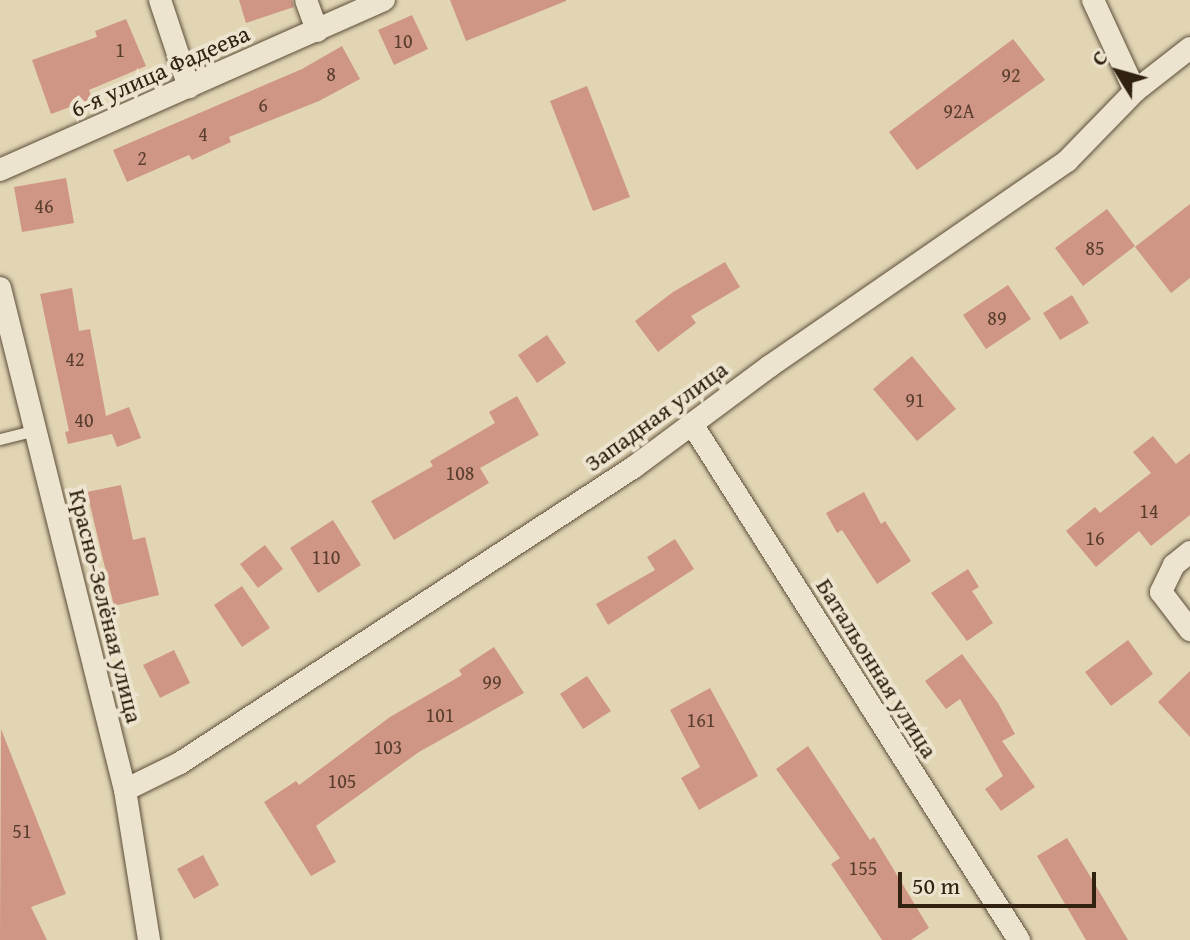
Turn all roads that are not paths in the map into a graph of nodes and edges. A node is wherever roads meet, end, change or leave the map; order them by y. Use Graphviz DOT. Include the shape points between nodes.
graph roads {
  1 [pos="160,0"];
  2 [pos="306,0"];
  3 [pos="384,0"];
  4 [pos="1093,0"];
  5 [pos="317,31"];
  6 [pos="1190,48"];
  7 [pos="189,87"];
  8 [pos="1135,91"];
  9 [pos="0,170"];
  10 [pos="0,288"];
  11 [pos="692,424"];
  12 [pos="33,431"];
  13 [pos="0,439"];
  14 [pos="1190,552"];
  15 [pos="1190,630"];
  16 [pos="125,790"];
  17 [pos="149,940"];
  18 [pos="1019,940"];
  1 -- 7 [label="street"];
  2 -- 5 [label="street"];
  3 -- 5 [label="street, 6-я улица Фадеева"];
  4 -- 8 [label="street"];
  5 -- 7 [label="street, 6-я улица Фадеева"];
  6 -- 8 [label="street, Западная улица"];
  7 -- 9 [label="street, 6-я улица Фадеева"];
  8 -- 11 [label="street, Западная улица" via="1067,161"];
  10 -- 12 [label="street, Красно-Зелёная улица"];
  11 -- 16 [label="street, Западная улица" via="180,763"];
  11 -- 18 [label="street, Батальонная улица"];
  12 -- 13 [label="lane"];
  12 -- 16 [label="street, Красно-Зелёная улица"];
  14 -- 15 [label="street" via="1174,565 1161,592"];
  16 -- 17 [label="street, Красно-Зелёная улица"];
}
